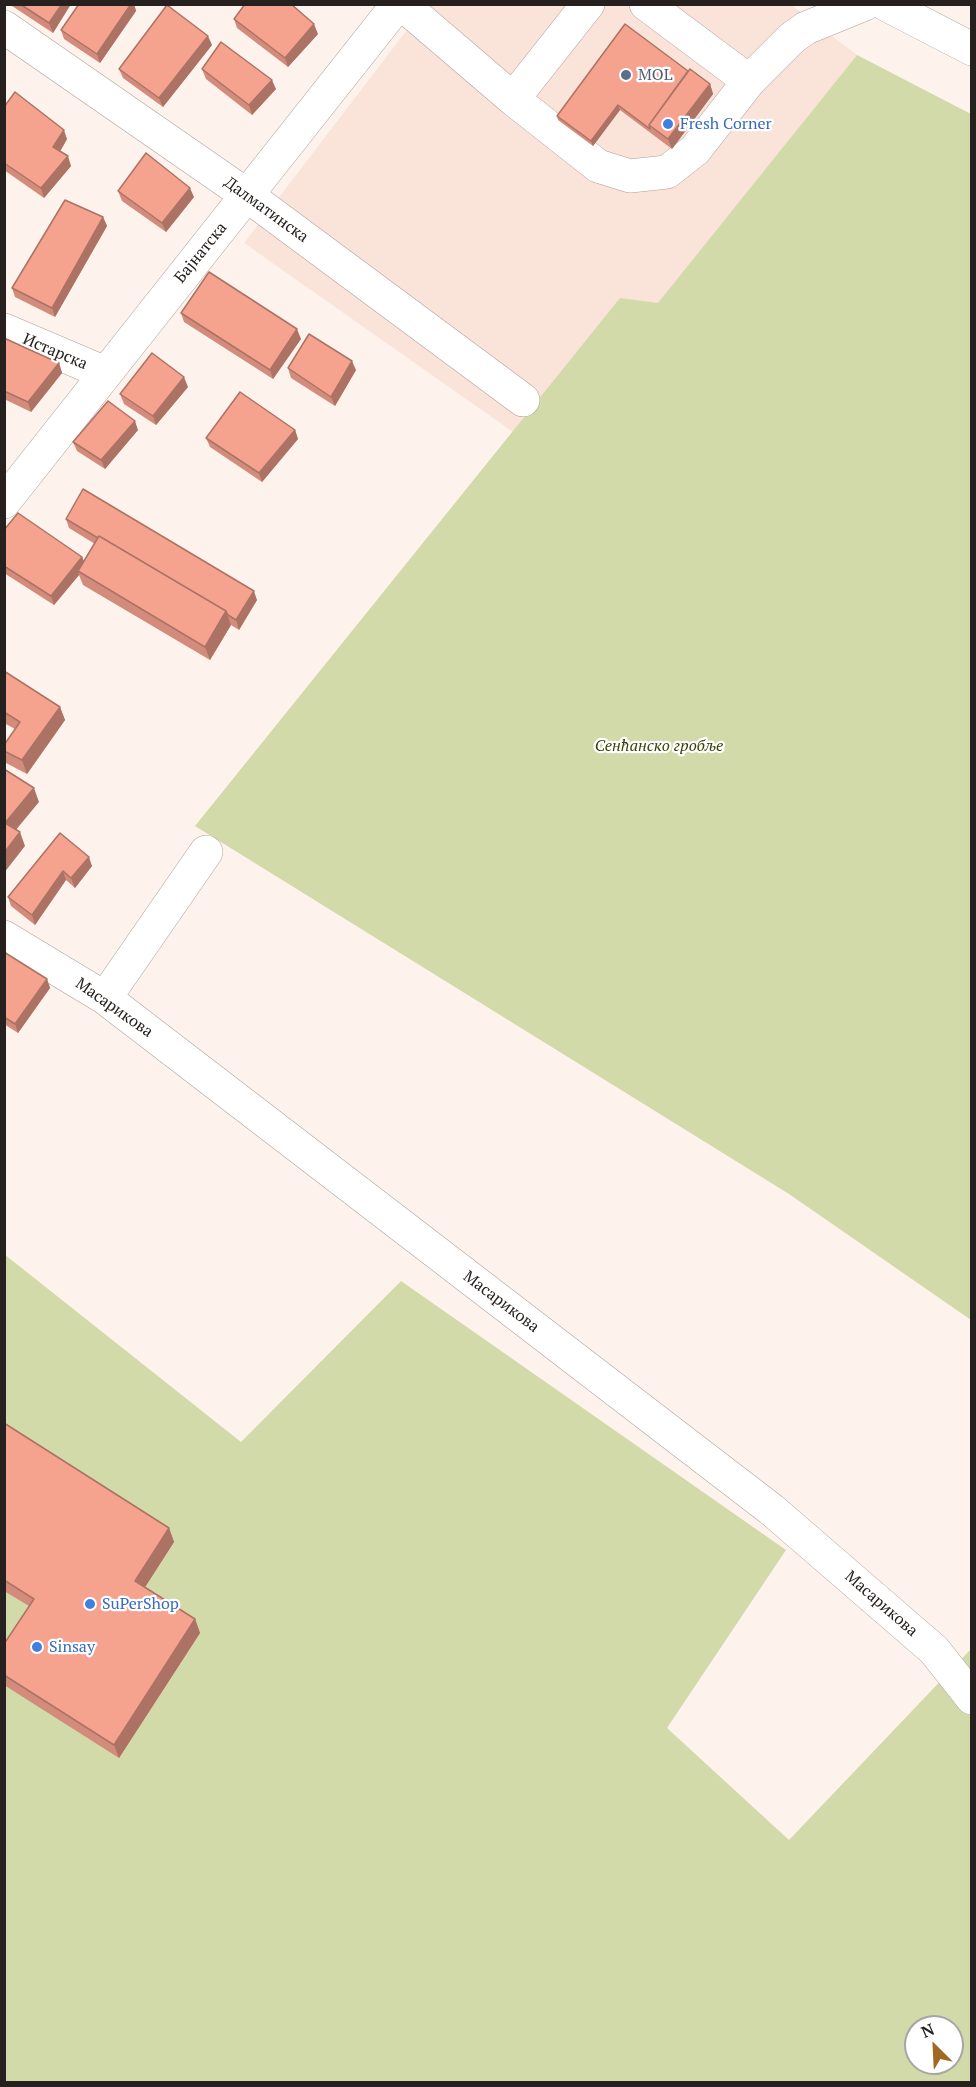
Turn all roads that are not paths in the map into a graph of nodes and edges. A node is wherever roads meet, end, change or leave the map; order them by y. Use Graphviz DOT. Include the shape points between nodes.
graph roads {
  1 [pos="400,4"];
  2 [pos="588,4"];
  3 [pos="646,4"];
  4 [pos="865,4"];
  5 [pos="885,4"];
  6 [pos="4,27"];
  7 [pos="972,49"];
  8 [pos="748,81"];
  9 [pos="513,99"];
  10 [pos="248,196"];
  11 [pos="4,330"];
  12 [pos="105,373"];
  13 [pos="524,400"];
  14 [pos="4,502"];
  15 [pos="206,852"];
  16 [pos="4,937"];
  17 [pos="105,998"];
  18 [pos="972,1698"];
  1 -- 9 [label="street"];
  1 -- 10 [label="street, Бајнатска"];
  2 -- 9 [label="street"];
  3 -- 8 [label="street"];
  4 -- 8 [label="street" via="806,28"];
  5 -- 7 [label="street"];
  6 -- 10 [label="street, Далматинска"];
  8 -- 9 [label="street" via="695,150 678,165 650,176 630,176 598,166"];
  10 -- 12 [label="street, Бајнатска"];
  10 -- 13 [label="street, Далматинска"];
  11 -- 12 [label="street, Истарска"];
  12 -- 14 [label="street, Бајнатска"];
  15 -- 17 [label="street"];
  16 -- 17 [label="street, Масарикова"];
  17 -- 18 [label="street, Масарикова" via="772,1510 934,1650"];
}
